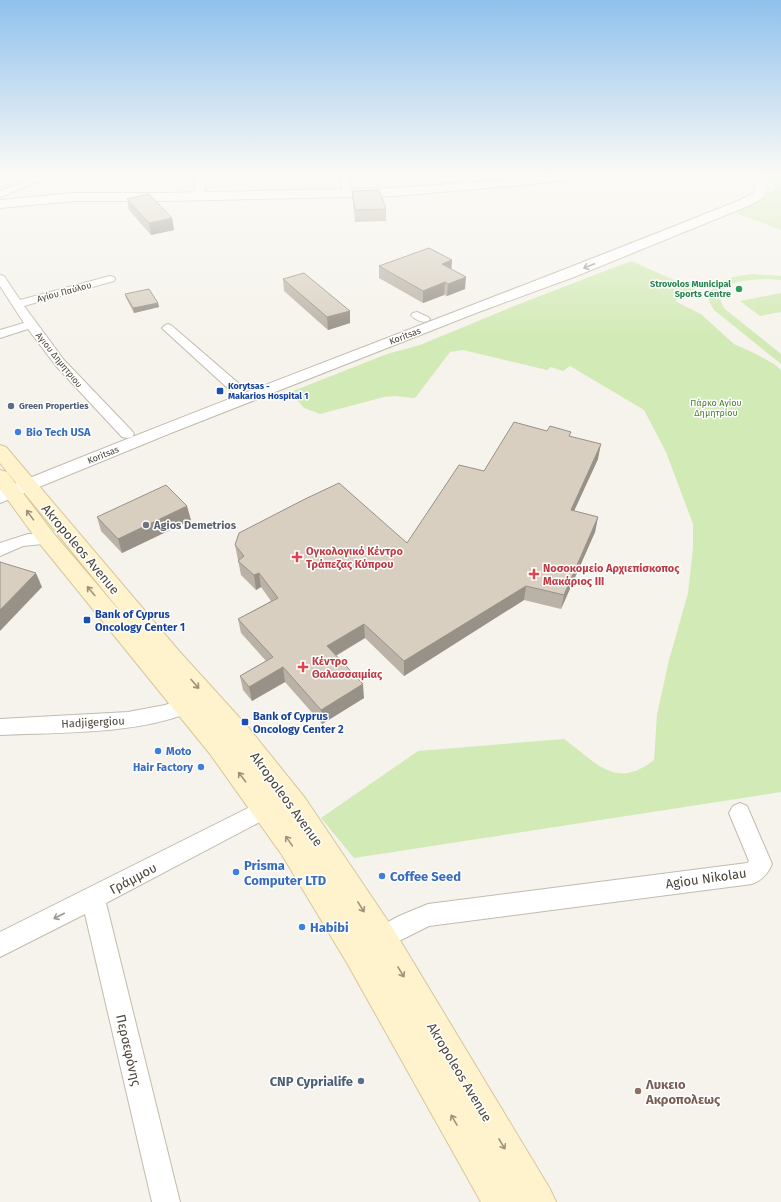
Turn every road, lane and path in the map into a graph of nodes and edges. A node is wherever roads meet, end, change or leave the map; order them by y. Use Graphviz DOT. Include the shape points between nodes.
graph roads {
  1 [pos="653,228"];
  2 [pos="681,228"];
  3 [pos="0,278"];
  4 [pos="110,279"];
  5 [pos="18,304"];
  6 [pos="31,325"];
  7 [pos="168,328"];
  8 [pos="0,334"];
  9 [pos="239,391"];
  10 [pos="127,434"];
  11 [pos="0,451"];
  12 [pos="10,485"];
  13 [pos="47,539"];
  14 [pos="0,550"];
  15 [pos="184,706"];
  16 [pos="0,727"];
  17 [pos="266,808"];
  18 [pos="740,813"];
  19 [pos="93,898"];
  20 [pos="381,938"];
  21 [pos="0,945"];
  22 [pos="166,1202"];
  23 [pos="501,1202"];
  24 [pos="536,1202"];
  1 -- 9 [label="street, Koritsas" via="421,317"];
  2 -- 12 [label="street, Koritsas, one-way" via="569,274 165,429"];
  3 -- 5 [label="street, Αγιου Δημητριου"];
  4 -- 5 [label="street, Αγίου Παύλου"];
  5 -- 6 [label="street, Αγιου Δημητριου"];
  6 -- 8 [label="street"];
  6 -- 10 [label="street, Αγιου Δημητριου" via="60,364"];
  7 -- 9 [label="street"];
  9 -- 10 [label="street, Koritsas"];
  10 -- 12 [label="street, Koritsas"];
  11 -- 12 [label="main road, Akropoleos Avenue"];
  13 -- 12 [label="main road, Akropoleos Avenue, one-way"];
  12 -- 20 [label="main road, Akropoleos Avenue, one-way" via="170,654 239,735 295,807"];
  13 -- 14 [label="street" via="19,540"];
  15 -- 13 [label="main road, Akropoleos Avenue, one-way"];
  15 -- 16 [label="street, Hadjigergiou" via="166,713 128,720"];
  17 -- 15 [label="main road, Akropoleos Avenue, one-way"];
  17 -- 19 [label="street, Γράμμου"];
  23 -- 17 [label="main road, Akropoleos Avenue, one-way" via="358,952"];
  18 -- 20 [label="street, Agiou Nikolau" via="761,864 752,873 595,901 428,915"];
  19 -- 21 [label="street, Γράμμου, one-way"];
  19 -- 22 [label="street, Περσεφόνης"];
  20 -- 24 [label="main road, Akropoleos Avenue, one-way"];
}
